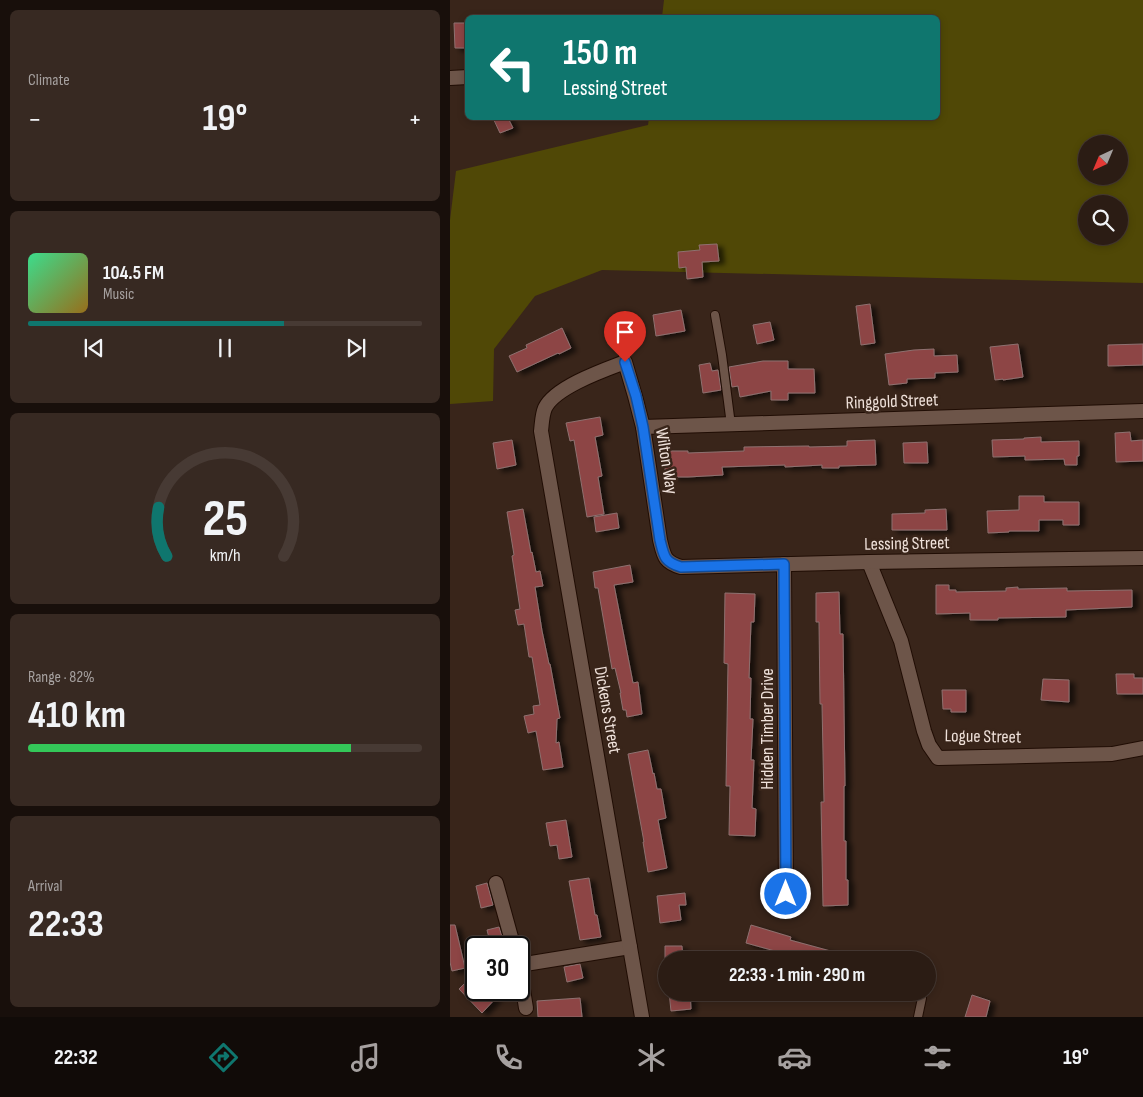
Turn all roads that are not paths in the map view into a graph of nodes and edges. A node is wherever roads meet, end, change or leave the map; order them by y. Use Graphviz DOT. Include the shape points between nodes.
graph roads {
  1 [pos="465,77"];
  2 [pos="450,78"];
  3 [pos="715,315"];
  4 [pos="619,339"];
  5 [pos="625,362"];
  6 [pos="1143,411"];
  7 [pos="731,425"];
  8 [pos="643,427"];
  9 [pos="1143,558"];
  10 [pos="869,562"];
  11 [pos="671,564"];
  12 [pos="784,564"];
  13 [pos="1143,748"];
  14 [pos="496,884"];
  15 [pos="786,894"];
  16 [pos="511,936"];
  17 [pos="630,947"];
  18 [pos="530,962"];
  19 [pos="525,1001"];
  20 [pos="921,1001"];
  21 [pos="526,1008"];
  22 [pos="642,1017"];
  23 [pos="918,1017"];
  1 -- 2 [label="street"];
  3 -- 7 [label="lane"];
  4 -- 5 [label="lane"];
  5 -- 8 [label="street, Wilton Way"];
  5 -- 17 [label="street, Dickens Street" via="588,376 549,402 544,409 541,431"];
  6 -- 7 [label="street, Ringgold Street"];
  7 -- 8 [label="street, Ringgold Street"];
  8 -- 11 [label="street, Wilton Way" via="660,540 664,556"];
  9 -- 10 [label="street, Lessing Street"];
  10 -- 12 [label="street, Lessing Street"];
  10 -- 13 [label="street, Logue Street" via="902,641 924,731 938,758 1112,754"];
  11 -- 12 [label="street, Lessing Street" via="681,567"];
  12 -- 15 [label="street, Hidden Timber Drive"];
  14 -- 16 [label="street"];
  17 -- 18 [label="street"];
  17 -- 22 [label="street, Dickens Street"];
  19 -- 21 [label="street"];
  20 -- 23 [label="lane"];
}
